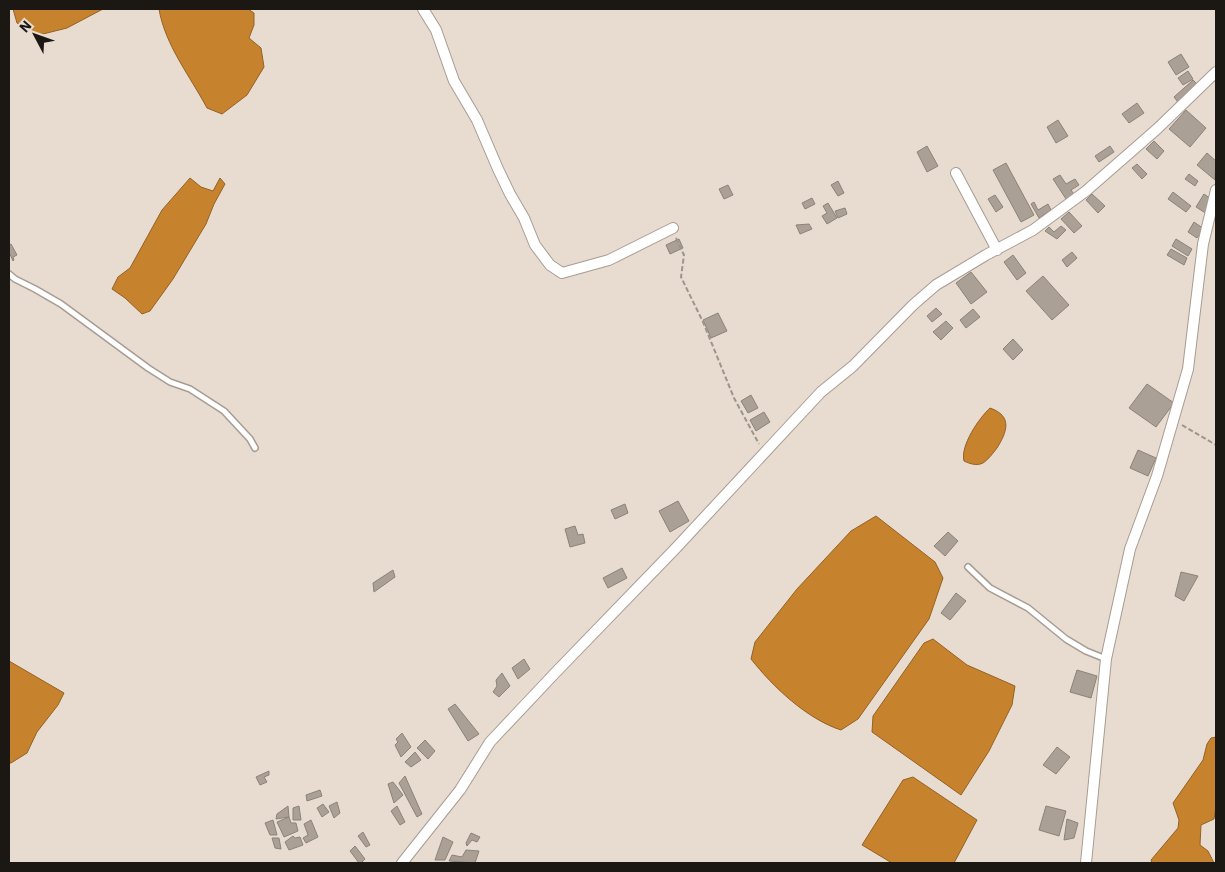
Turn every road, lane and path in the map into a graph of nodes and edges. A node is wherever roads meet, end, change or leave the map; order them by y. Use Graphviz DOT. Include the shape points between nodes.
graph roads {
  1 [pos="423,9"];
  2 [pos="1216,72"];
  3 [pos="956,174"];
  4 [pos="1216,190"];
  5 [pos="673,228"];
  6 [pos="996,250"];
  7 [pos="9,274"];
  8 [pos="1174,421"];
  9 [pos="1216,446"];
  10 [pos="255,448"];
  11 [pos="766,452"];
  12 [pos="968,567"];
  13 [pos="1106,658"];
  14 [pos="402,863"];
  15 [pos="1086,863"];
  1 -- 5 [label="street" via="436,30 454,80 477,120 510,194 550,265 562,273 609,260"];
  2 -- 6 [label="street" via="1086,191 1033,230"];
  3 -- 6 [label="street"];
  4 -- 8 [label="street" via="1202,244 1188,369"];
  5 -- 11 [label="path" via="684,255 681,277 734,398 757,442"];
  6 -- 11 [label="street" via="936,285 913,305 853,366 821,392"];
  7 -- 10 [label="lane" via="61,304 148,368 224,411"];
  8 -- 9 [label="path"];
  8 -- 13 [label="street" via="1158,476 1130,549"];
  11 -- 14 [label="street" via="490,742 460,790"];
  12 -- 13 [label="lane" via="990,588 1028,608 1066,639"];
  13 -- 15 [label="street"];
}
